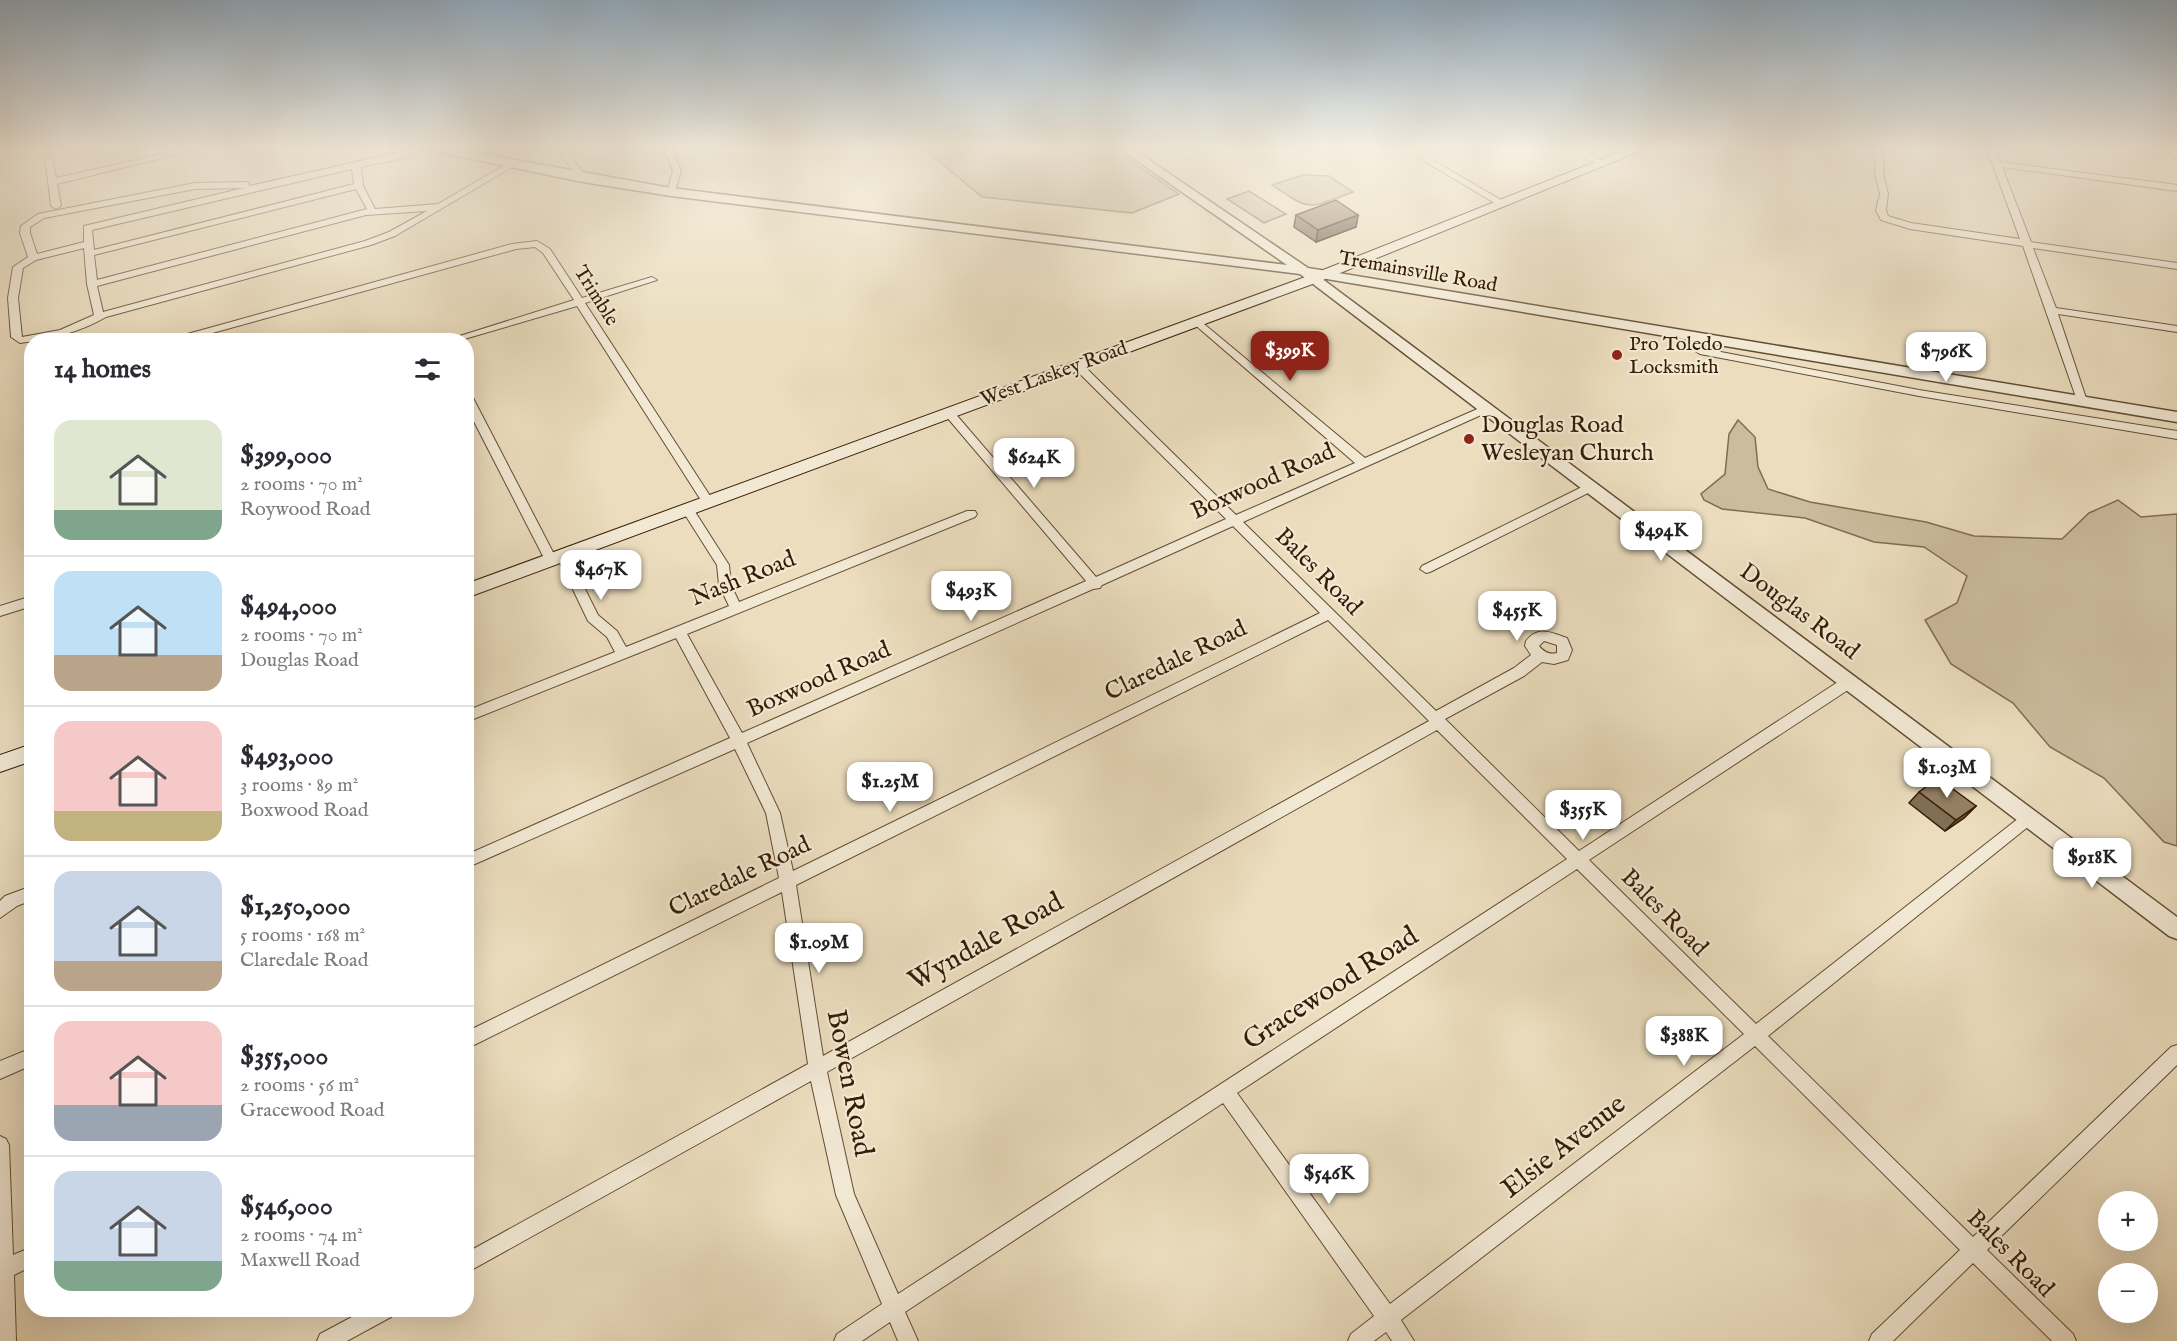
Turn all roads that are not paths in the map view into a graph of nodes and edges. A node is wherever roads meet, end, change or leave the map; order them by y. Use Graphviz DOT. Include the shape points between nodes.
graph roads {
  1 [pos="62,212"];
  2 [pos="85,212"];
  3 [pos="156,212"];
  4 [pos="249,212"];
  5 [pos="370,212"];
  6 [pos="431,212"];
  7 [pos="822,212"];
  8 [pos="1218,212"];
  9 [pos="1478,212"];
  10 [pos="1882,212"];
  11 [pos="2014,212"];
  12 [pos="87,228"];
  13 [pos="2025,243"];
  14 [pos="88,249"];
  15 [pos="33,258"];
  16 [pos="2177,266"];
  17 [pos="1312,275"];
  18 [pos="652,280"];
  19 [pos="92,284"];
  20 [pos="578,303"];
  21 [pos="2052,310"];
  22 [pos="102,315"];
  23 [pos="1198,322"];
  24 [pos="2177,329"];
  25 [pos="56,333"];
  26 [pos="203,333"];
  27 [pos="474,334"];
  28 [pos="1700,339"];
  29 [pos="24,340"];
  30 [pos="1077,365"];
  31 [pos="2082,401"];
  32 [pos="474,408"];
  33 [pos="1486,409"];
  34 [pos="949,413"];
  35 [pos="2177,417"];
  36 [pos="2177,435"];
  37 [pos="1363,463"];
  38 [pos="1590,487"];
  39 [pos="708,502"];
  40 [pos="688,510"];
  41 [pos="971,514"];
  42 [pos="1236,521"];
  43 [pos="557,558"];
  44 [pos="1426,569"];
  45 [pos="1096,585"];
  46 [pos="474,588"];
  47 [pos="24,603"];
  48 [pos="736,608"];
  49 [pos="0,611"];
  50 [pos="1327,615"];
  51 [pos="679,631"];
  52 [pos="623,654"];
  53 [pos="1540,656"];
  54 [pos="1849,682"];
  55 [pos="474,714"];
  56 [pos="1437,720"];
  57 [pos="739,741"];
  58 [pos="24,755"];
  59 [pos="0,764"];
  60 [pos="2029,818"];
  61 [pos="474,858"];
  62 [pos="1578,859"];
  63 [pos="788,882"];
  64 [pos="24,896"];
  65 [pos="0,911"];
  66 [pos="2177,929"];
  67 [pos="1756,1035"];
  68 [pos="474,1037"];
  69 [pos="2177,1053"];
  70 [pos="24,1060"];
  71 [pos="818,1068"];
  72 [pos="0,1070"];
  73 [pos="1225,1091"];
  74 [pos="0,1145"];
  75 [pos="1972,1249"];
  76 [pos="24,1260"];
  77 [pos="474,1260"];
  78 [pos="4,1270"];
  79 [pos="893,1308"];
  80 [pos="371,1317"];
  81 [pos="1387,1317"];
  82 [pos="6,1341"];
  83 [pos="327,1341"];
  84 [pos="844,1341"];
  85 [pos="908,1341"];
  86 [pos="1358,1341"];
  87 [pos="1404,1341"];
  88 [pos="1879,1341"];
  89 [pos="2066,1341"];
  1 -- 15 [label="street" via="41,216 26,226"];
  2 -- 12 [label="street"];
  3 -- 12 [label="street"];
  4 -- 14 [label="street"];
  5 -- 19 [label="street"];
  6 -- 22 [label="street" via="375,241"];
  7 -- 17 [label="street, Tremainsville Road"];
  8 -- 17 [label="street, Douglas Road"];
  9 -- 17 [label="main road, West Laskey Road"];
  10 -- 13 [label="street" via="1884,218 1910,226"];
  11 -- 13 [label="street"];
  12 -- 14 [label="street"];
  13 -- 16 [label="street"];
  13 -- 21 [label="street"];
  14 -- 15 [label="street"];
  14 -- 19 [label="street"];
  15 -- 29 [label="street" via="22,262 15,278 16,337"];
  17 -- 23 [label="main road, West Laskey Road"];
  17 -- 28 [label="street, Tremainsville Road"];
  17 -- 33 [label="street, Douglas Road"];
  18 -- 20 [label="street"];
  19 -- 22 [label="street"];
  20 -- 26 [label="street, Trimble" via="547,251 537,244 527,244"];
  20 -- 27 [label="street"];
  20 -- 39 [label="street, Trimble"];
  21 -- 24 [label="street"];
  21 -- 31 [label="street"];
  22 -- 25 [label="street"];
  23 -- 30 [label="main road, West Laskey Road"];
  23 -- 37 [label="street"];
  28 -- 31 [label="street, Tremainsville Road"];
  28 -- 36 [label="street" via="1700,351 1919,393"];
  30 -- 34 [label="main road, West Laskey Road"];
  30 -- 42 [label="street, Bales Road"];
  31 -- 35 [label="street, Tremainsville Road"];
  32 -- 43 [label="street"];
  33 -- 37 [label="street, Boxwood Road"];
  33 -- 38 [label="street, Douglas Road"];
  34 -- 39 [label="main road, West Laskey Road"];
  34 -- 45 [label="street"];
  37 -- 42 [label="street, Boxwood Road"];
  38 -- 44 [label="street"];
  38 -- 54 [label="street, Douglas Road"];
  39 -- 40 [label="main road, West Laskey Road"];
  40 -- 43 [label="main road, West Laskey Road"];
  40 -- 48 [label="street" via="723,565 725,585"];
  41 -- 48 [label="street, Nash Road"];
  42 -- 45 [label="street, Boxwood Road"];
  42 -- 50 [label="street, Bales Road"];
  43 -- 46 [label="main road, West Laskey Road"];
  43 -- 52 [label="street" via="593,618 612,634"];
  45 -- 57 [label="street, Boxwood Road"];
  47 -- 49 [label="street"];
  48 -- 51 [label="street, Nash Road"];
  50 -- 56 [label="street, Bales Road"];
  50 -- 63 [label="street, Claredale Road"];
  51 -- 52 [label="street, Nash Road"];
  51 -- 57 [label="street, Bowen Road"];
  52 -- 55 [label="street, Nash Road"];
  53 -- 56 [label="street, Wyndale Road"];
  54 -- 60 [label="street, Douglas Road"];
  54 -- 62 [label="street, Gracewood Road"];
  56 -- 62 [label="street, Bales Road"];
  56 -- 71 [label="street, Wyndale Road"];
  57 -- 61 [label="street, Boxwood Road"];
  57 -- 63 [label="street, Bowen Road" via="773,813"];
  58 -- 59 [label="main road"];
  60 -- 66 [label="street, Douglas Road"];
  60 -- 67 [label="street, Elsie Avenue"];
  62 -- 67 [label="street, Bales Road"];
  62 -- 73 [label="street, Gracewood Road"];
  63 -- 68 [label="street, Claredale Road"];
  63 -- 71 [label="street, Bowen Road"];
  64 -- 65 [label="street"];
  67 -- 75 [label="street, Bales Road"];
  67 -- 81 [label="street, Elsie Avenue"];
  69 -- 75 [label="street"];
  70 -- 72 [label="street"];
  71 -- 77 [label="street, Wyndale Road"];
  71 -- 79 [label="street, Bowen Road" via="845,1195"];
  73 -- 79 [label="street, Gracewood Road"];
  73 -- 81 [label="street"];
  74 -- 78 [label="street"];
  75 -- 88 [label="street"];
  75 -- 89 [label="street, Bales Road"];
  76 -- 78 [label="street"];
  78 -- 82 [label="street"];
  79 -- 84 [label="street, Gracewood Road"];
  79 -- 85 [label="street, Bowen Road"];
  80 -- 83 [label="street"];
  81 -- 86 [label="street, Elsie Avenue"];
  81 -- 87 [label="street"];
}
